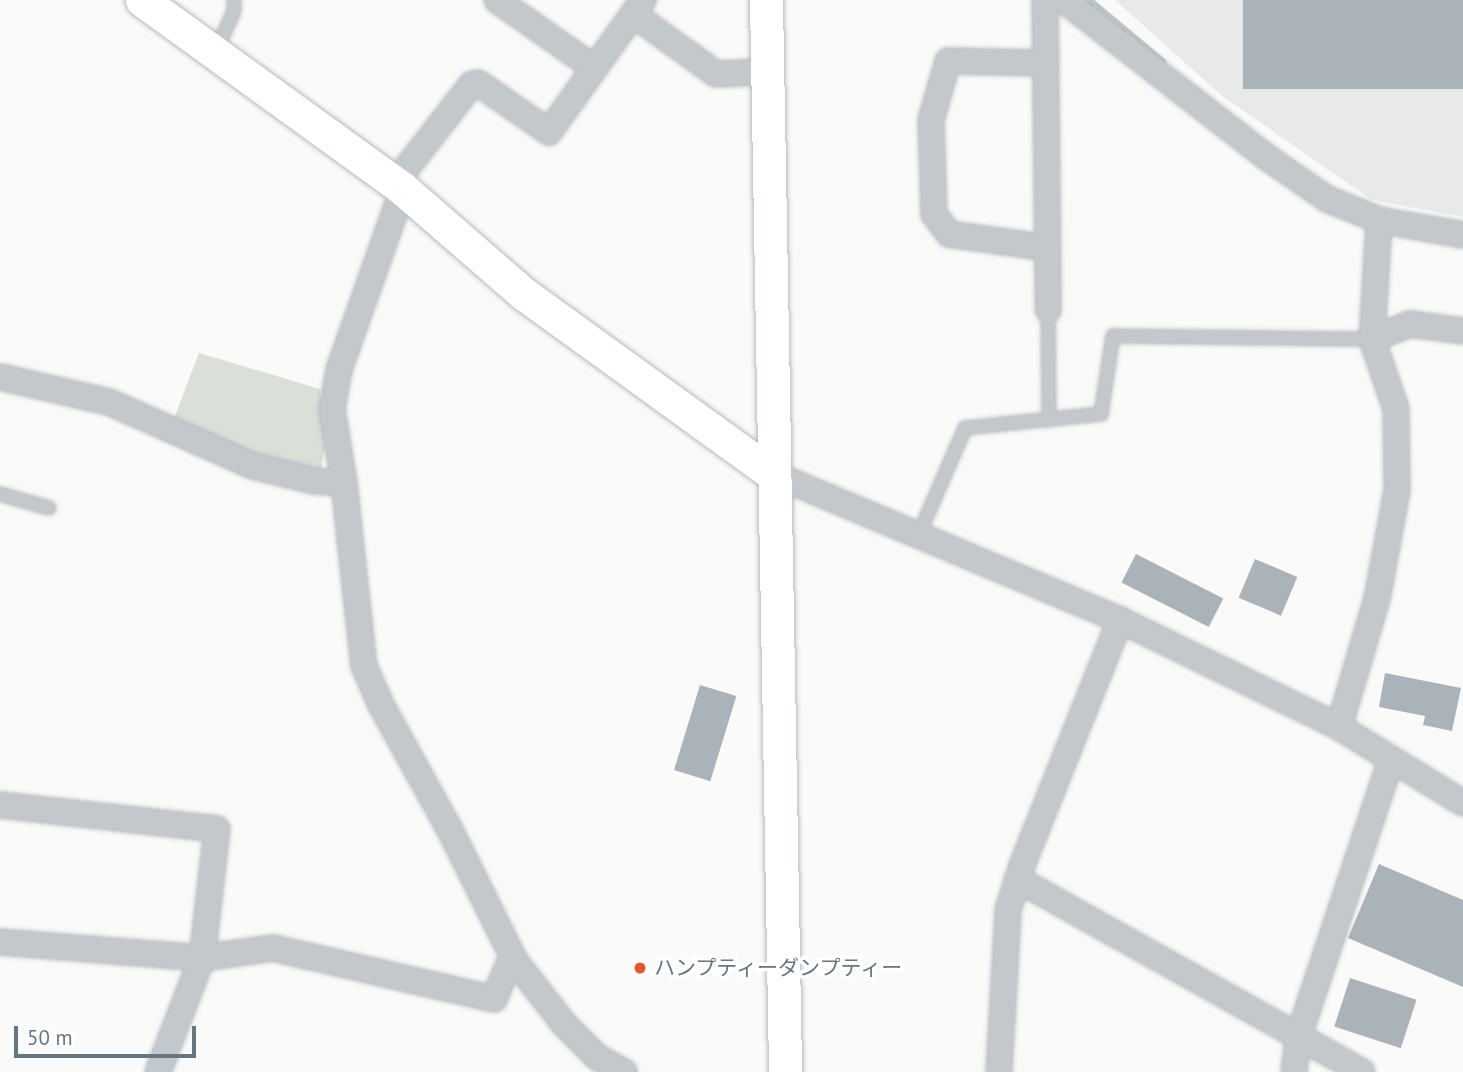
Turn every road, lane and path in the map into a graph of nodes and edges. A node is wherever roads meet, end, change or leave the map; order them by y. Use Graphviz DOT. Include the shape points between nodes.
graph roads {
  1 [pos="142,0"];
  2 [pos="234,0"];
  3 [pos="497,0"];
  4 [pos="766,0"];
  5 [pos="1045,0"];
  6 [pos="1064,0"];
  7 [pos="638,7"];
  8 [pos="214,55"];
  9 [pos="1046,63"];
  10 [pos="594,68"];
  11 [pos="766,72"];
  12 [pos="399,186"];
  13 [pos="1379,220"];
  14 [pos="1463,235"];
  15 [pos="1047,248"];
  16 [pos="1048,310"];
  17 [pos="1463,331"];
  18 [pos="1372,339"];
  19 [pos="0,377"];
  20 [pos="1049,419"];
  21 [pos="773,474"];
  22 [pos="344,483"];
  23 [pos="0,494"];
  24 [pos="49,508"];
  25 [pos="919,534"];
  26 [pos="1120,620"];
  27 [pos="1339,727"];
  28 [pos="1391,760"];
  29 [pos="1463,803"];
  30 [pos="0,805"];
  31 [pos="1017,879"];
  32 [pos="0,942"];
  33 [pos="202,958"];
  34 [pos="515,961"];
  35 [pos="1298,1038"];
  36 [pos="158,1072"];
  37 [pos="624,1072"];
  38 [pos="785,1072"];
  39 [pos="999,1072"];
  40 [pos="1294,1072"];
  41 [pos="1362,1072"];
  1 -- 8 [label="street"];
  2 -- 8 [label="lane" via="234,11"];
  3 -- 10 [label="street"];
  4 -- 11 [label="street"];
  5 -- 9 [label="street"];
  6 -- 13 [label="street" via="1265,156 1327,199"];
  7 -- 10 [label="street"];
  7 -- 11 [label="street" via="716,74"];
  8 -- 12 [label="street"];
  9 -- 15 [label="street"];
  9 -- 15 [label="street" via="948,61 931,120 934,214 949,234"];
  10 -- 12 [label="street" via="549,132 478,83 471,85"];
  11 -- 21 [label="street"];
  12 -- 21 [label="street" via="524,294"];
  12 -- 22 [label="street" via="339,370 332,409"];
  13 -- 14 [label="street"];
  13 -- 18 [label="street"];
  15 -- 16 [label="street"];
  16 -- 20 [label="lane"];
  17 -- 18 [label="street" via="1410,324"];
  18 -- 20 [label="lane" via="1113,336 1101,414"];
  18 -- 27 [label="street" via="1396,409 1397,490 1377,599"];
  19 -- 22 [label="street" via="109,402 253,466 314,481"];
  20 -- 25 [label="lane" via="965,428"];
  21 -- 25 [label="street"];
  21 -- 38 [label="street"];
  22 -- 34 [label="street" via="364,666"];
  23 -- 24 [label="lane"];
  25 -- 26 [label="street"];
  26 -- 27 [label="street"];
  26 -- 31 [label="street"];
  27 -- 28 [label="street"];
  28 -- 29 [label="street"];
  28 -- 35 [label="street"];
  30 -- 33 [label="street" via="217,829"];
  31 -- 35 [label="street"];
  31 -- 39 [label="street" via="1008,909"];
  32 -- 33 [label="street"];
  33 -- 34 [label="street" via="273,948 494,999 507,968"];
  33 -- 36 [label="street"];
  34 -- 37 [label="street" via="564,1024 597,1057"];
  35 -- 40 [label="street"];
  35 -- 41 [label="street"];
}
